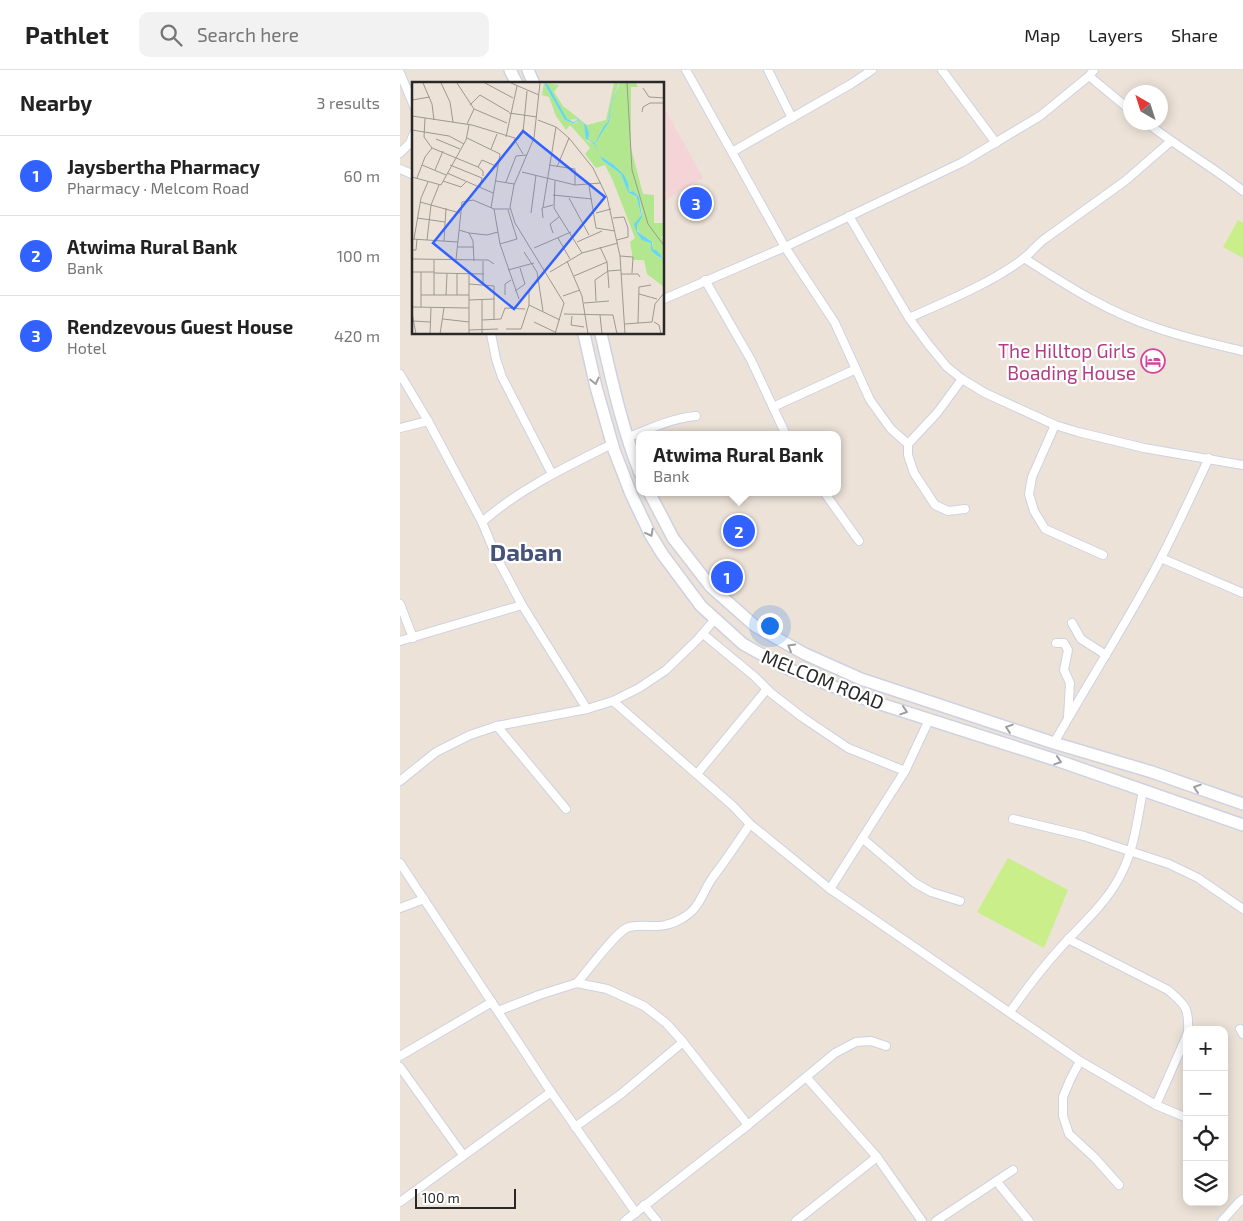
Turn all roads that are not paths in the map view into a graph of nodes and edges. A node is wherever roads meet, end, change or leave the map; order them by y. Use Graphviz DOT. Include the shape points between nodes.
graph roads {
  1 [pos="510,70"];
  2 [pos="528,70"];
  3 [pos="686,70"];
  4 [pos="768,70"];
  5 [pos="872,70"];
  6 [pos="942,70"];
  7 [pos="400,73"];
  8 [pos="1092,73"];
  9 [pos="516,82"];
  10 [pos="533,82"];
  11 [pos="412,101"];
  12 [pos="1123,103"];
  13 [pos="792,118"];
  14 [pos="1156,130"];
  15 [pos="412,138"];
  16 [pos="1170,142"];
  17 [pos="996,143"];
  18 [pos="732,152"];
  19 [pos="400,153"];
  20 [pos="400,169"];
  21 [pos="412,174"];
  22 [pos="1243,191"];
  23 [pos="849,216"];
  24 [pos="785,247"];
  25 [pos="1024,258"];
  26 [pos="705,280"];
  27 [pos="665,299"];
  28 [pos="909,318"];
  29 [pos="491,335"];
  30 [pos="584,335"];
  31 [pos="601,335"];
  32 [pos="1243,351"];
  33 [pos="856,369"];
  34 [pos="400,374"];
  35 [pos="962,379"];
  36 [pos="774,407"];
  37 [pos="696,416"];
  38 [pos="428,421"];
  39 [pos="1055,425"];
  40 [pos="400,428"];
  41 [pos="646,431"];
  42 [pos="784,431"];
  43 [pos="636,435"];
  44 [pos="627,438"];
  45 [pos="612,444"];
  46 [pos="908,444"];
  47 [pos="1209,458"];
  48 [pos="636,462"];
  49 [pos="1243,465"];
  50 [pos="552,474"];
  51 [pos="651,496"];
  52 [pos="827,496"];
  53 [pos="965,509"];
  54 [pos="482,522"];
  55 [pos="859,541"];
  56 [pos="1103,555"];
  57 [pos="1161,558"];
  58 [pos="1243,593"];
  59 [pos="400,604"];
  60 [pos="729,604"];
  61 [pos="522,605"];
  62 [pos="715,620"];
  63 [pos="1072,623"];
  64 [pos="703,634"];
  65 [pos="413,638"];
  66 [pos="400,641"];
  67 [pos="1056,643"];
  68 [pos="1106,655"];
  69 [pos="767,689"];
  70 [pos="613,701"];
  71 [pos="587,709"];
  72 [pos="1068,719"];
  73 [pos="929,720"];
  74 [pos="497,726"];
  75 [pos="1054,743"];
  76 [pos="906,771"];
  77 [pos="697,774"];
  78 [pos="400,781"];
  79 [pos="1143,790"];
  80 [pos="1243,804"];
  81 [pos="566,809"];
  82 [pos="1013,819"];
  83 [pos="750,824"];
  84 [pos="1243,824"];
  85 [pos="862,838"];
  86 [pos="1130,851"];
  87 [pos="400,863"];
  88 [pos="830,889"];
  89 [pos="424,900"];
  90 [pos="960,901"];
  91 [pos="400,908"];
  92 [pos="1243,909"];
  93 [pos="1068,940"];
  94 [pos="577,983"];
  95 [pos="492,1002"];
  96 [pos="498,1011"];
  97 [pos="1010,1012"];
  98 [pos="1188,1026"];
  99 [pos="683,1042"];
  100 [pos="1183,1044"];
  101 [pos="886,1046"];
  102 [pos="400,1056"];
  103 [pos="1080,1061"];
  104 [pos="400,1066"];
  105 [pos="807,1078"];
  106 [pos="551,1092"];
  107 [pos="1156,1105"];
  108 [pos="1183,1116"];
  109 [pos="748,1125"];
  110 [pos="575,1127"];
  111 [pos="463,1155"];
  112 [pos="877,1157"];
  113 [pos="1013,1170"];
  114 [pos="997,1182"];
  115 [pos="1119,1185"];
  116 [pos="1243,1199"];
  117 [pos="400,1202"];
  118 [pos="644,1205"];
  119 [pos="636,1213"];
  120 [pos="625,1221"];
  121 [pos="658,1221"];
  122 [pos="796,1221"];
  123 [pos="922,1221"];
  124 [pos="936,1221"];
  125 [pos="1029,1221"];
  126 [pos="1222,1221"];
  1 -- 9 [label="main road"];
  2 -- 10 [label="main road"];
  3 -- 18 [label="street"];
  4 -- 13 [label="street"];
  5 -- 13 [label="street"];
  6 -- 17 [label="street"];
  7 -- 11 [label="street"];
  8 -- 12 [label="street"];
  8 -- 17 [label="street" via="1040,116"];
  13 -- 18 [label="street"];
  14 -- 16 [label="street"];
  15 -- 19 [label="street"];
  16 -- 22 [label="street"];
  16 -- 25 [label="street" via="1125,181"];
  17 -- 23 [label="street"];
  18 -- 24 [label="street"];
  20 -- 21 [label="street"];
  23 -- 24 [label="street"];
  23 -- 28 [label="street"];
  24 -- 26 [label="street"];
  24 -- 33 [label="street" via="830,313"];
  25 -- 28 [label="street" via="955,298"];
  25 -- 32 [label="street" via="1078,293 1122,315"];
  26 -- 27 [label="street"];
  26 -- 36 [label="street"];
  28 -- 35 [label="street" via="933,350"];
  29 -- 50 [label="street" via="502,377"];
  30 -- 45 [label="main road, MELCOM ROAD, one-way"];
  31 -- 44 [label="main road"];
  33 -- 36 [label="street"];
  33 -- 46 [label="street" via="883,419"];
  34 -- 38 [label="street"];
  35 -- 39 [label="street"];
  35 -- 46 [label="street"];
  36 -- 42 [label="street"];
  37 -- 41 [label="street"];
  38 -- 40 [label="street"];
  38 -- 54 [label="street"];
  39 -- 47 [label="street" via="1117,442"];
  39 -- 56 [label="street" via="1032,477 1029,494 1034,511 1045,529"];
  43 -- 44 [label="street"];
  44 -- 48 [label="main road"];
  45 -- 50 [label="street"];
  45 -- 62 [label="main road, MELCOM ROAD, one-way" via="650,534 692,594"];
  46 -- 53 [label="street" via="914,473 935,505 948,512"];
  47 -- 49 [label="street"];
  47 -- 57 [label="street"];
  50 -- 54 [label="street" via="500,506"];
  51 -- 60 [label="main road" via="674,538 711,587"];
  52 -- 55 [label="street"];
  54 -- 61 [label="street"];
  57 -- 58 [label="street"];
  57 -- 68 [label="street"];
  59 -- 65 [label="street"];
  60 -- 62 [label="main road"];
  75 -- 60 [label="main road, one-way" via="861,679 805,654 755,626"];
  61 -- 65 [label="street"];
  61 -- 71 [label="street"];
  62 -- 64 [label="street"];
  62 -- 73 [label="main road, MELCOM ROAD, one-way" via="743,644 786,668"];
  63 -- 68 [label="street" via="1081,639"];
  64 -- 69 [label="street"];
  64 -- 70 [label="street" via="666,670"];
  65 -- 66 [label="street"];
  67 -- 72 [label="street" via="1064,643 1068,650 1064,670 1070,683"];
  68 -- 72 [label="street"];
  69 -- 76 [label="street" via="848,748"];
  69 -- 77 [label="street"];
  70 -- 71 [label="street"];
  70 -- 77 [label="street"];
  71 -- 74 [label="street"];
  72 -- 75 [label="street"];
  73 -- 76 [label="street"];
  73 -- 79 [label="main road, MELCOM ROAD, one-way"];
  74 -- 78 [label="street" via="436,752"];
  74 -- 81 [label="street"];
  80 -- 75 [label="main road, one-way" via="1152,772"];
  76 -- 85 [label="street"];
  77 -- 83 [label="street"];
  79 -- 84 [label="main road, MELCOM ROAD"];
  79 -- 86 [label="street"];
  82 -- 86 [label="street"];
  83 -- 88 [label="street"];
  83 -- 94 [label="street" via="699,904 682,919 661,927 626,928 617,934"];
  85 -- 88 [label="street"];
  85 -- 90 [label="street" via="915,883"];
  86 -- 92 [label="street" via="1198,878"];
  86 -- 93 [label="street" via="1113,890"];
  87 -- 89 [label="street"];
  88 -- 97 [label="street"];
  89 -- 91 [label="street"];
  89 -- 95 [label="street"];
  93 -- 97 [label="street" via="1039,972"];
  93 -- 98 [label="street" via="1168,990 1189,1014"];
  94 -- 96 [label="street"];
  94 -- 99 [label="street" via="607,989 644,1006"];
  95 -- 96 [label="street"];
  95 -- 102 [label="street"];
  96 -- 106 [label="street"];
  97 -- 103 [label="street"];
  99 -- 109 [label="street"];
  99 -- 110 [label="street" via="621,1094"];
  100 -- 107 [label="street"];
  101 -- 105 [label="street" via="871,1041 856,1042 835,1053"];
  103 -- 107 [label="street"];
  103 -- 115 [label="street" via="1063,1097 1063,1116 1069,1134"];
  104 -- 111 [label="street"];
  105 -- 109 [label="street"];
  105 -- 112 [label="street"];
  106 -- 110 [label="street"];
  106 -- 111 [label="street"];
  107 -- 108 [label="street"];
  109 -- 118 [label="street"];
  110 -- 119 [label="street"];
  111 -- 117 [label="street"];
  112 -- 122 [label="street"];
  112 -- 123 [label="street"];
  113 -- 114 [label="street"];
  114 -- 124 [label="street"];
  114 -- 125 [label="street"];
  116 -- 126 [label="street"];
  118 -- 119 [label="street"];
  118 -- 121 [label="street"];
  119 -- 120 [label="street"];
}
